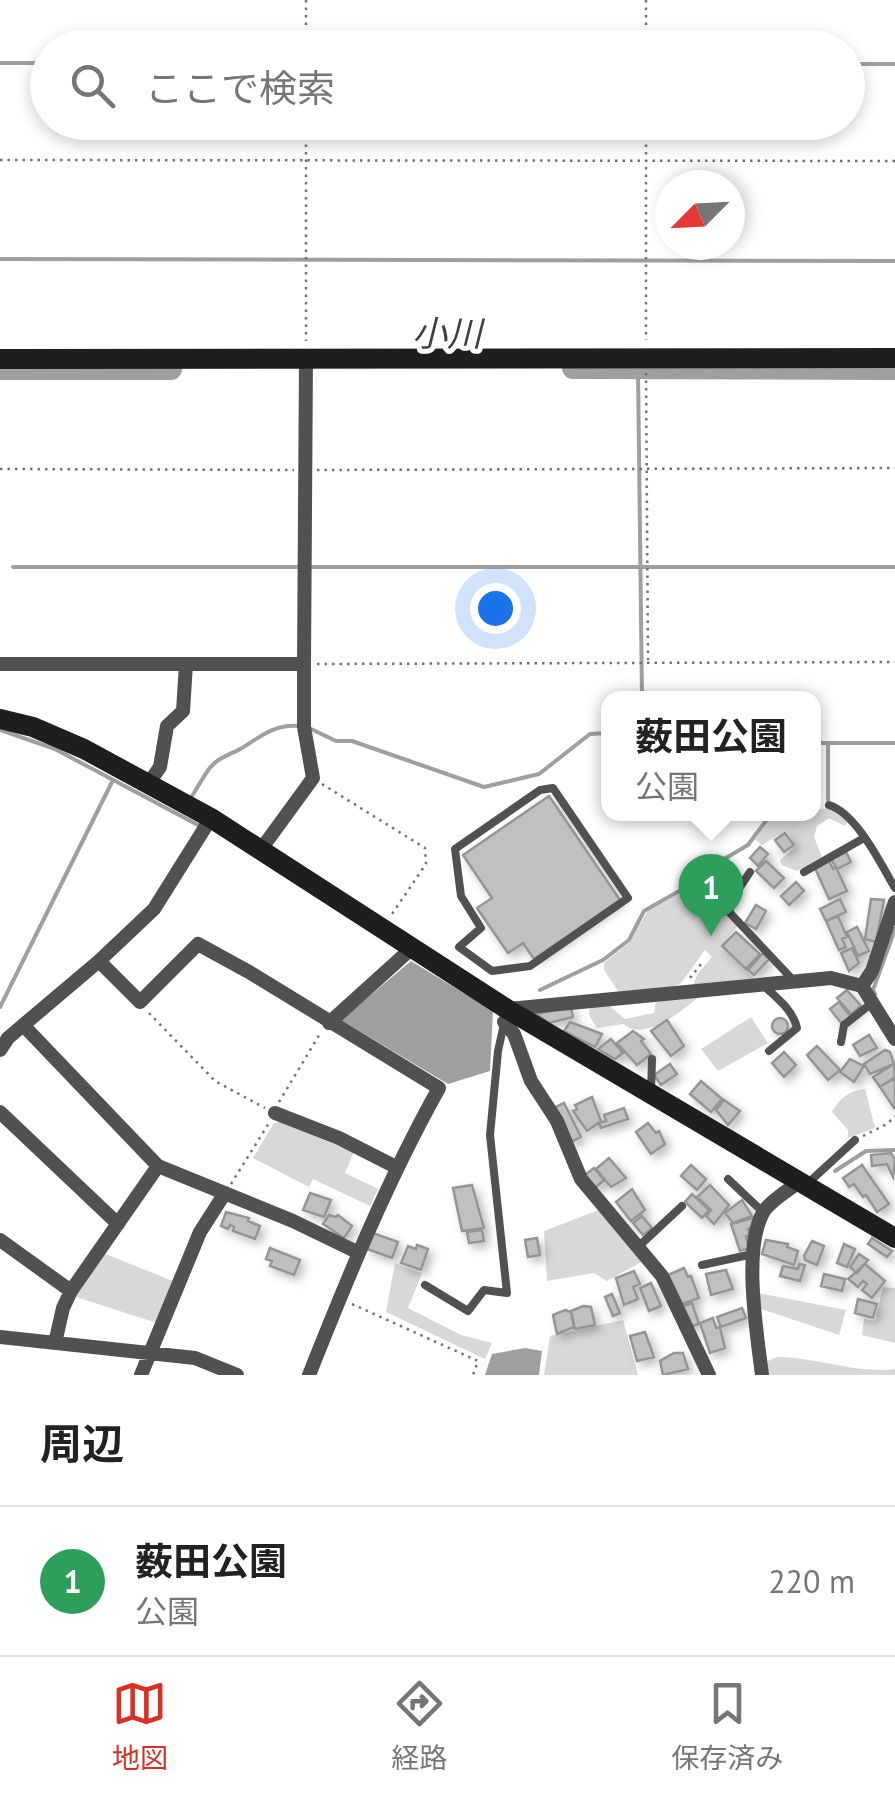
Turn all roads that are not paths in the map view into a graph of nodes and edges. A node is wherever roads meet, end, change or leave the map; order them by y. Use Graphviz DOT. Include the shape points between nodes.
graph roads {
  1 [pos="306,357"];
  2 [pos="895,358"];
  3 [pos="0,359"];
  4 [pos="0,664"];
  5 [pos="186,664"];
  6 [pos="304,664"];
  7 [pos="0,718"];
  8 [pos="148,784"];
  9 [pos="829,805"];
  10 [pos="211,818"];
  11 [pos="864,838"];
  12 [pos="262,848"];
  13 [pos="750,872"];
  14 [pos="804,872"];
  15 [pos="895,888"];
  16 [pos="895,902"];
  17 [pos="892,919"];
  18 [pos="412,948"];
  19 [pos="472,957"];
  20 [pos="99,961"];
  21 [pos="457,977"];
  22 [pos="795,981"];
  23 [pos="762,984"];
  24 [pos="862,986"];
  25 [pos="872,1003"];
  26 [pos="506,1016"];
  27 [pos="329,1023"];
  28 [pos="23,1025"];
  29 [pos="895,1039"];
  30 [pos="2,1040"];
  31 [pos="841,1042"];
  32 [pos="769,1051"];
  33 [pos="652,1059"];
  34 [pos="651,1092"];
  35 [pos="0,1112"];
  36 [pos="276,1113"];
  37 [pos="855,1140"];
  38 [pos="158,1166"];
  39 [pos="396,1168"];
  40 [pos="728,1179"];
  41 [pos="803,1183"];
  42 [pos="225,1193"];
  43 [pos="682,1206"];
  44 [pos="764,1212"];
  45 [pos="118,1224"];
  46 [pos="895,1238"];
  47 [pos="0,1240"];
  48 [pos="638,1247"];
  49 [pos="357,1252"];
  50 [pos="753,1254"];
  51 [pos="702,1265"];
  52 [pos="425,1284"];
  53 [pos="71,1291"];
  54 [pos="0,1337"];
  55 [pos="55,1343"];
  56 [pos="150,1352"];
  57 [pos="140,1375"];
  58 [pos="237,1375"];
  59 [pos="308,1375"];
  60 [pos="708,1375"];
  61 [pos="762,1375"];
  1 -- 2 [label="street"];
  1 -- 3 [label="street"];
  1 -- 6 [label="street"];
  4 -- 5 [label="street"];
  5 -- 6 [label="street"];
  5 -- 8 [label="street" via="183,711 167,726 162,764"];
  6 -- 12 [label="street" via="312,778"];
  7 -- 8 [label="street" via="84,749"];
  8 -- 10 [label="street"];
  9 -- 11 [label="lane" via="846,814"];
  10 -- 12 [label="street"];
  10 -- 20 [label="street" via="154,909"];
  11 -- 14 [label="lane"];
  11 -- 15 [label="lane"];
  12 -- 18 [label="street"];
  13 -- 22 [label="lane" via="730,913"];
  16 -- 17 [label="street"];
  17 -- 24 [label="street"];
  18 -- 21 [label="street"];
  18 -- 27 [label="street"];
  19 -- 19 [label="lane" via="492,972 530,966 628,898 553,788 540,790 455,849 461,896 481,928 459,947"];
  19 -- 21 [label="lane"];
  20 -- 27 [label="street" via="140,1002 198,944"];
  20 -- 28 [label="street"];
  21 -- 26 [label="street"];
  22 -- 23 [label="street"];
  22 -- 24 [label="street" via="832,978"];
  23 -- 26 [label="street"];
  23 -- 32 [label="lane" via="796,1023"];
  24 -- 25 [label="street"];
  25 -- 29 [label="street"];
  25 -- 31 [label="lane" via="844,1024"];
  26 -- 34 [label="street"];
  26 -- 48 [label="street" via="582,1179"];
  26 -- 52 [label="lane" via="490,1135 507,1293 484,1290 468,1311"];
  27 -- 39 [label="street" via="439,1088"];
  28 -- 30 [label="street"];
  28 -- 38 [label="street"];
  33 -- 34 [label="lane"];
  34 -- 41 [label="street"];
  35 -- 45 [label="street"];
  36 -- 39 [label="street"];
  37 -- 41 [label="lane"];
  38 -- 42 [label="street"];
  38 -- 45 [label="street"];
  39 -- 49 [label="street"];
  40 -- 44 [label="lane"];
  41 -- 44 [label="street"];
  41 -- 46 [label="street"];
  42 -- 49 [label="street"];
  42 -- 56 [label="street" via="200,1232"];
  43 -- 48 [label="lane"];
  44 -- 50 [label="street"];
  45 -- 53 [label="street"];
  47 -- 53 [label="street"];
  48 -- 60 [label="street" via="662,1276"];
  49 -- 59 [label="street"];
  50 -- 51 [label="lane"];
  50 -- 61 [label="street"];
  53 -- 55 [label="street"];
  54 -- 55 [label="street"];
  55 -- 56 [label="street"];
  56 -- 57 [label="street"];
  56 -- 58 [label="street" via="195,1358"];
}
